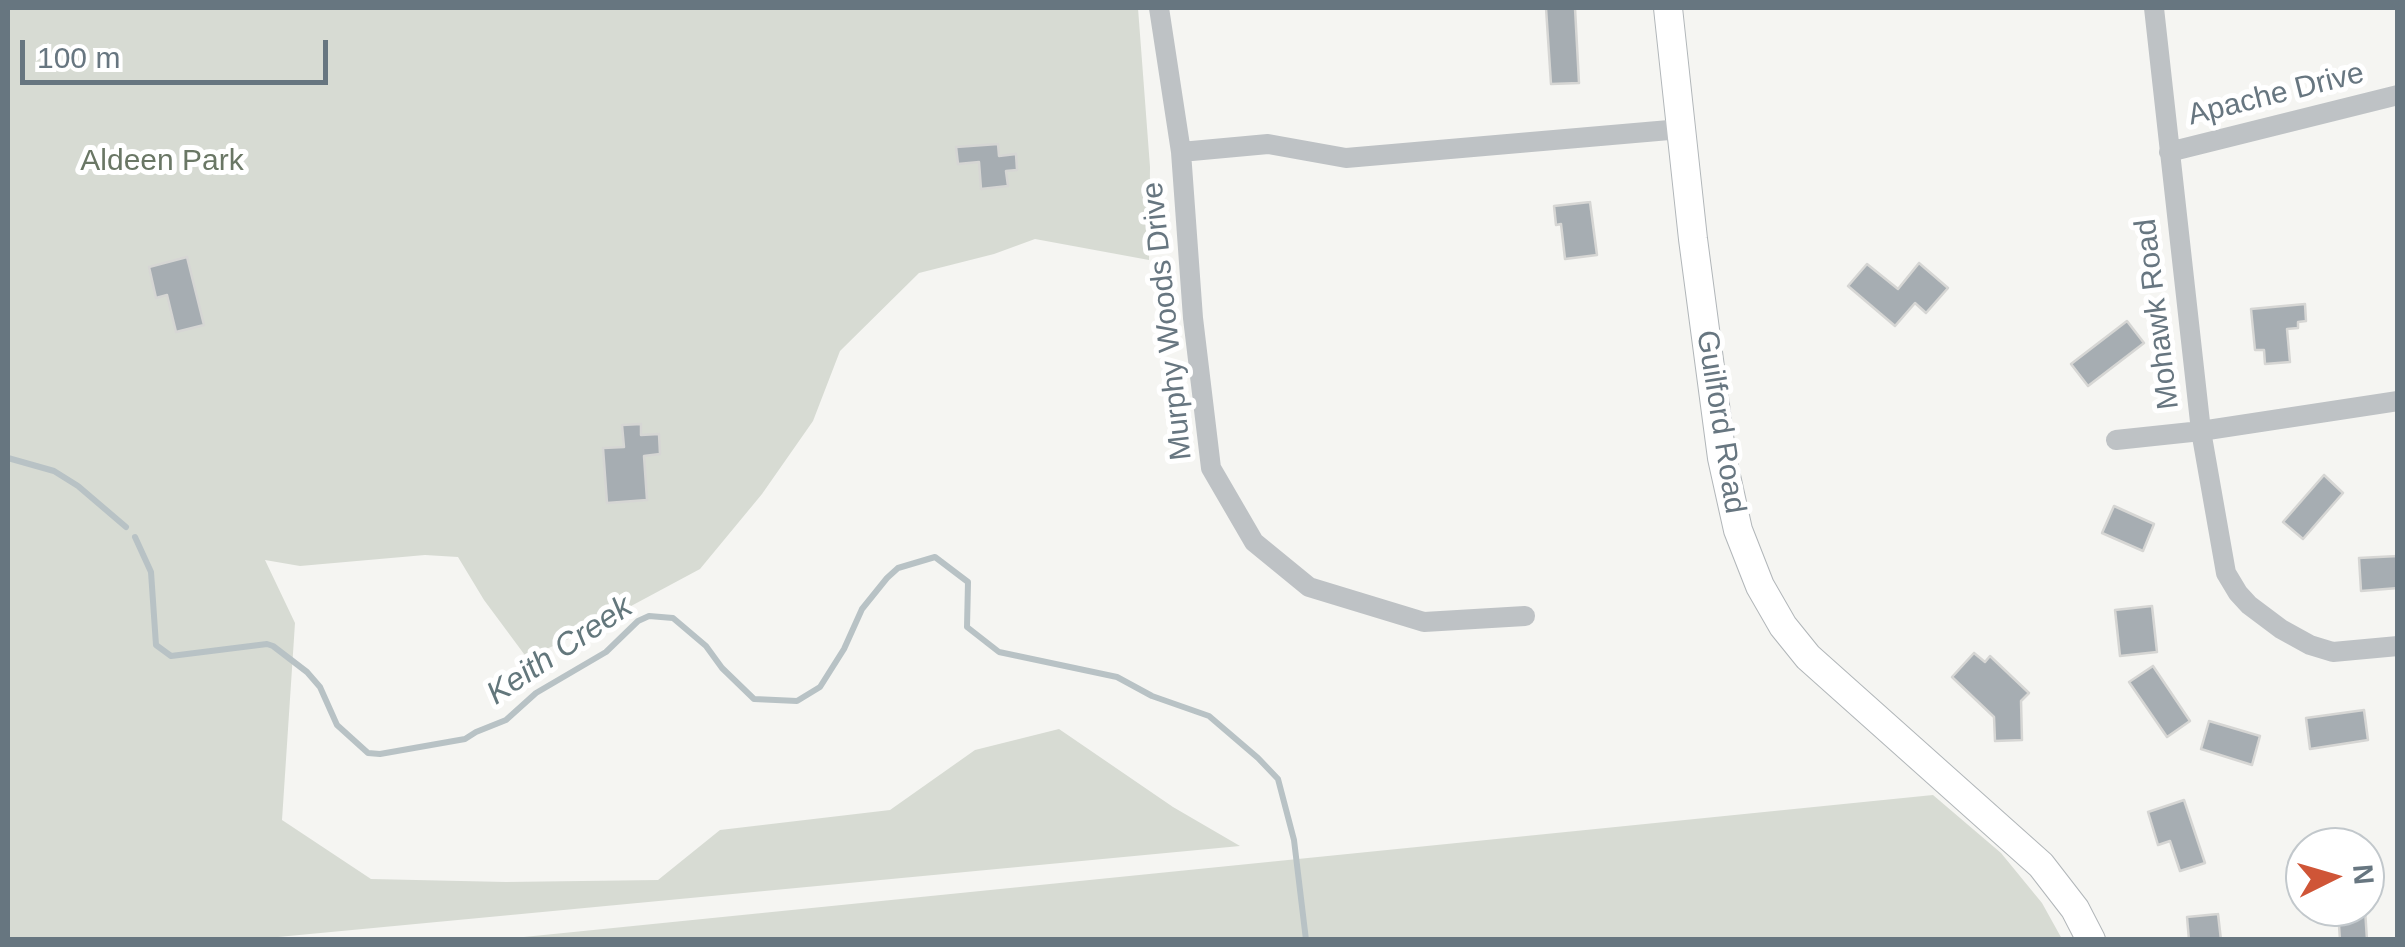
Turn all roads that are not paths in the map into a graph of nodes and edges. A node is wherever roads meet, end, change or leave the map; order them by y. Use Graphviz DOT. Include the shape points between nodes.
graph roads {
  1 [pos="1158,8"];
  2 [pos="1668,8"];
  3 [pos="2154,8"];
  4 [pos="2398,95"];
  5 [pos="1681,129"];
  6 [pos="1181,152"];
  7 [pos="2169,152"];
  8 [pos="2398,401"];
  9 [pos="2201,431"];
  10 [pos="2116,440"];
  11 [pos="1525,616"];
  12 [pos="2398,646"];
  13 [pos="2090,940"];
  1 -- 6 [label="street, Murphy Woods Drive"];
  2 -- 5 [label="street, Guilford Road"];
  3 -- 7 [label="street, Mohawk Road"];
  4 -- 7 [label="street, Apache Drive"];
  5 -- 6 [label="street, Murphy Woods Drive" via="1346,158 1268,144"];
  5 -- 13 [label="street, Guilford Road" via="1722,458 1738,530 1760,586 1808,656 2041,865"];
  6 -- 11 [label="street, Murphy Woods Drive" via="1211,468 1254,542 1309,587 1424,622"];
  7 -- 9 [label="street, Mohawk Road"];
  8 -- 9 [label="street"];
  9 -- 10 [label="street"];
  9 -- 12 [label="street, Mohawk Road" via="2226,573 2248,605 2310,645 2333,652"];
}
